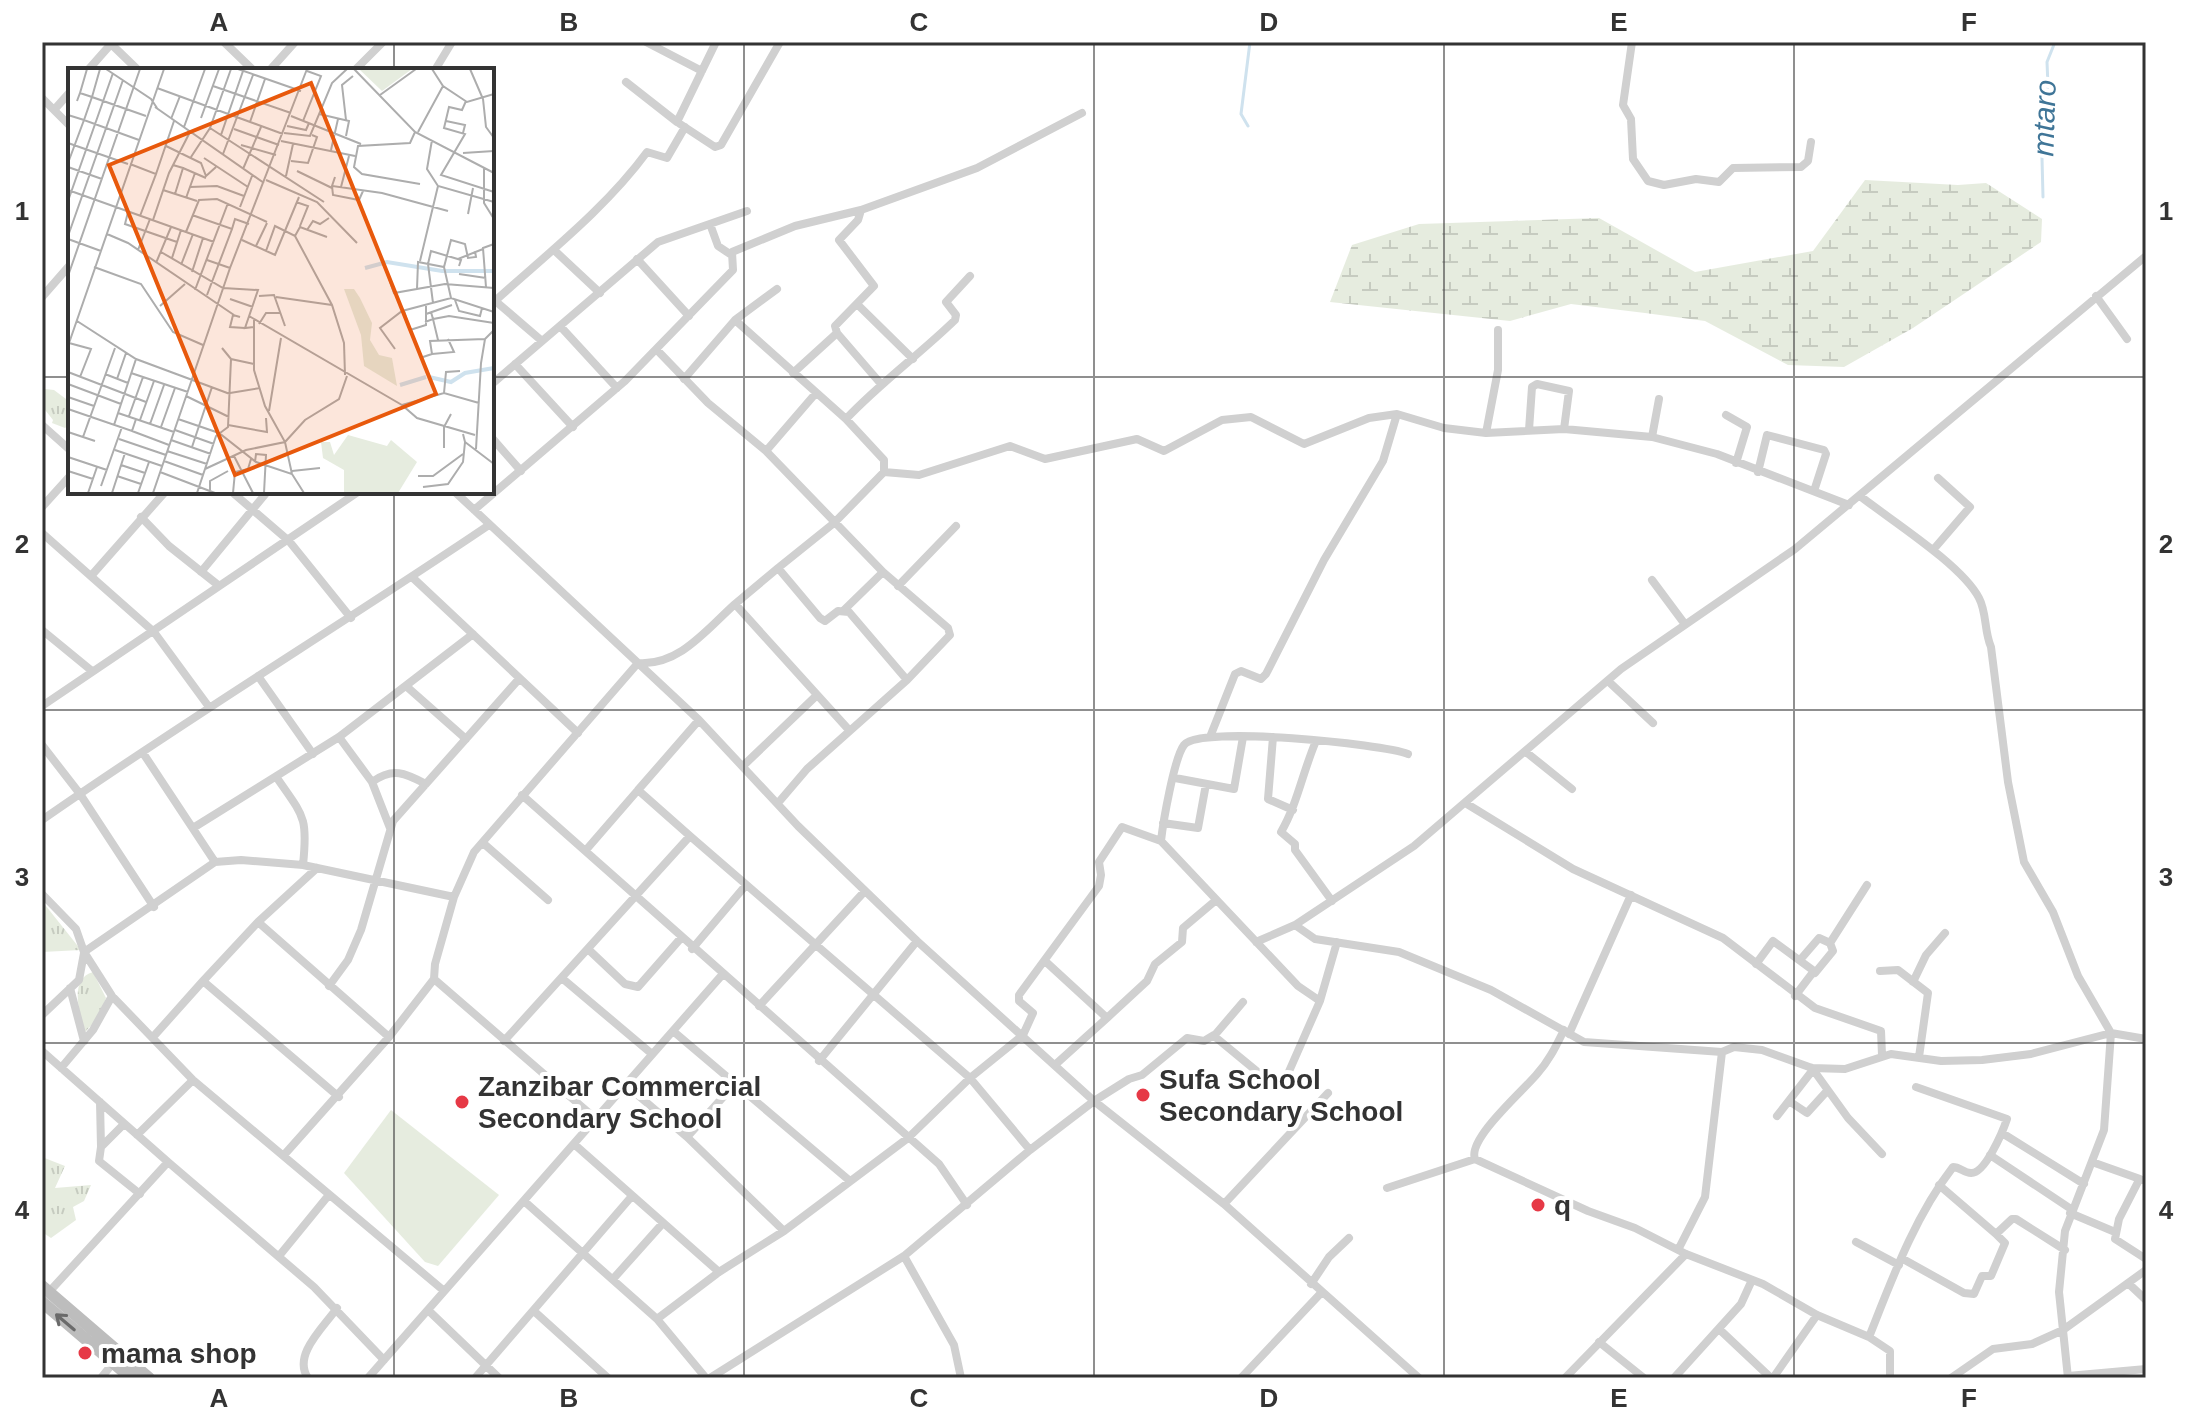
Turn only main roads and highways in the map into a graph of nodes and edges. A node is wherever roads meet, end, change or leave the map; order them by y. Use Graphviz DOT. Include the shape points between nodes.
graph roads {
  1 [pos="44,1298"];
  2 [pos="130,1372"];
  3 [pos="149,1378"];
  1 -- 2 [label="main road"];
  2 -- 1 [label="main road, one-way" via="113,1363"];
  2 -- 3 [label="main road"];
}
